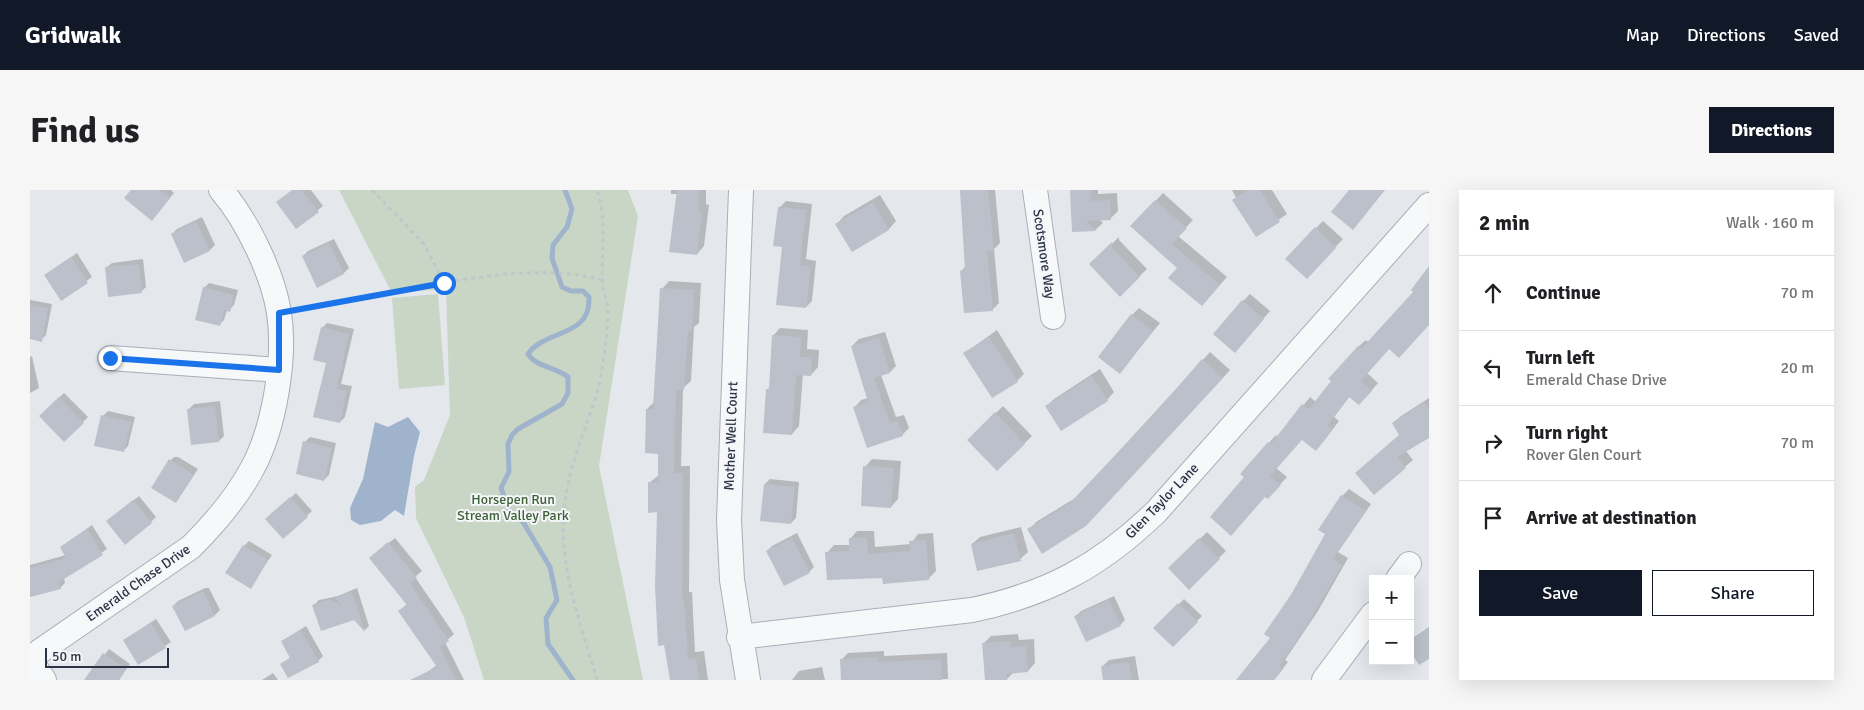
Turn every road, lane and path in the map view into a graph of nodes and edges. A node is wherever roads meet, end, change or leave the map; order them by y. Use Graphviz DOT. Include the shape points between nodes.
graph roads {
  1 [pos="221,190"];
  2 [pos="372,190"];
  3 [pos="597,190"];
  4 [pos="741,190"];
  5 [pos="1035,190"];
  6 [pos="1429,205"];
  7 [pos="603,280"];
  8 [pos="444,283"];
  9 [pos="279,313"];
  10 [pos="1053,317"];
  11 [pos="110,358"];
  12 [pos="279,370"];
  13 [pos="1369,619"];
  14 [pos="739,637"];
  15 [pos="30,659"];
  16 [pos="44,680"];
  17 [pos="597,680"];
  18 [pos="748,680"];
  19 [pos="1324,680"];
  1 -- 9 [label="street, Emerald Chase Drive" via="255,243"];
  2 -- 8 [label="path" via="424,244"];
  3 -- 7 [label="path" via="604,244"];
  4 -- 14 [label="street, Mother Well Court" via="729,520"];
  5 -- 10 [label="street, Scotsmore Way"];
  6 -- 14 [label="street, Glen Taylor Lane" via="1156,512 1130,538 1102,559 1038,592 972,610"];
  7 -- 8 [label="path" via="581,274 516,272"];
  7 -- 17 [label="path" via="608,311 599,385 577,446 564,513 563,540 571,589"];
  8 -- 9 [label="path"];
  9 -- 12 [label="street, Emerald Chase Drive"];
  11 -- 12 [label="street"];
  12 -- 15 [label="street, Emerald Chase Drive" via="274,404 259,453 237,495 214,524 179,556"];
  13 -- 19 [label="street"];
  14 -- 18 [label="street, Mother Well Court"];
  15 -- 16 [label="street"];
}
